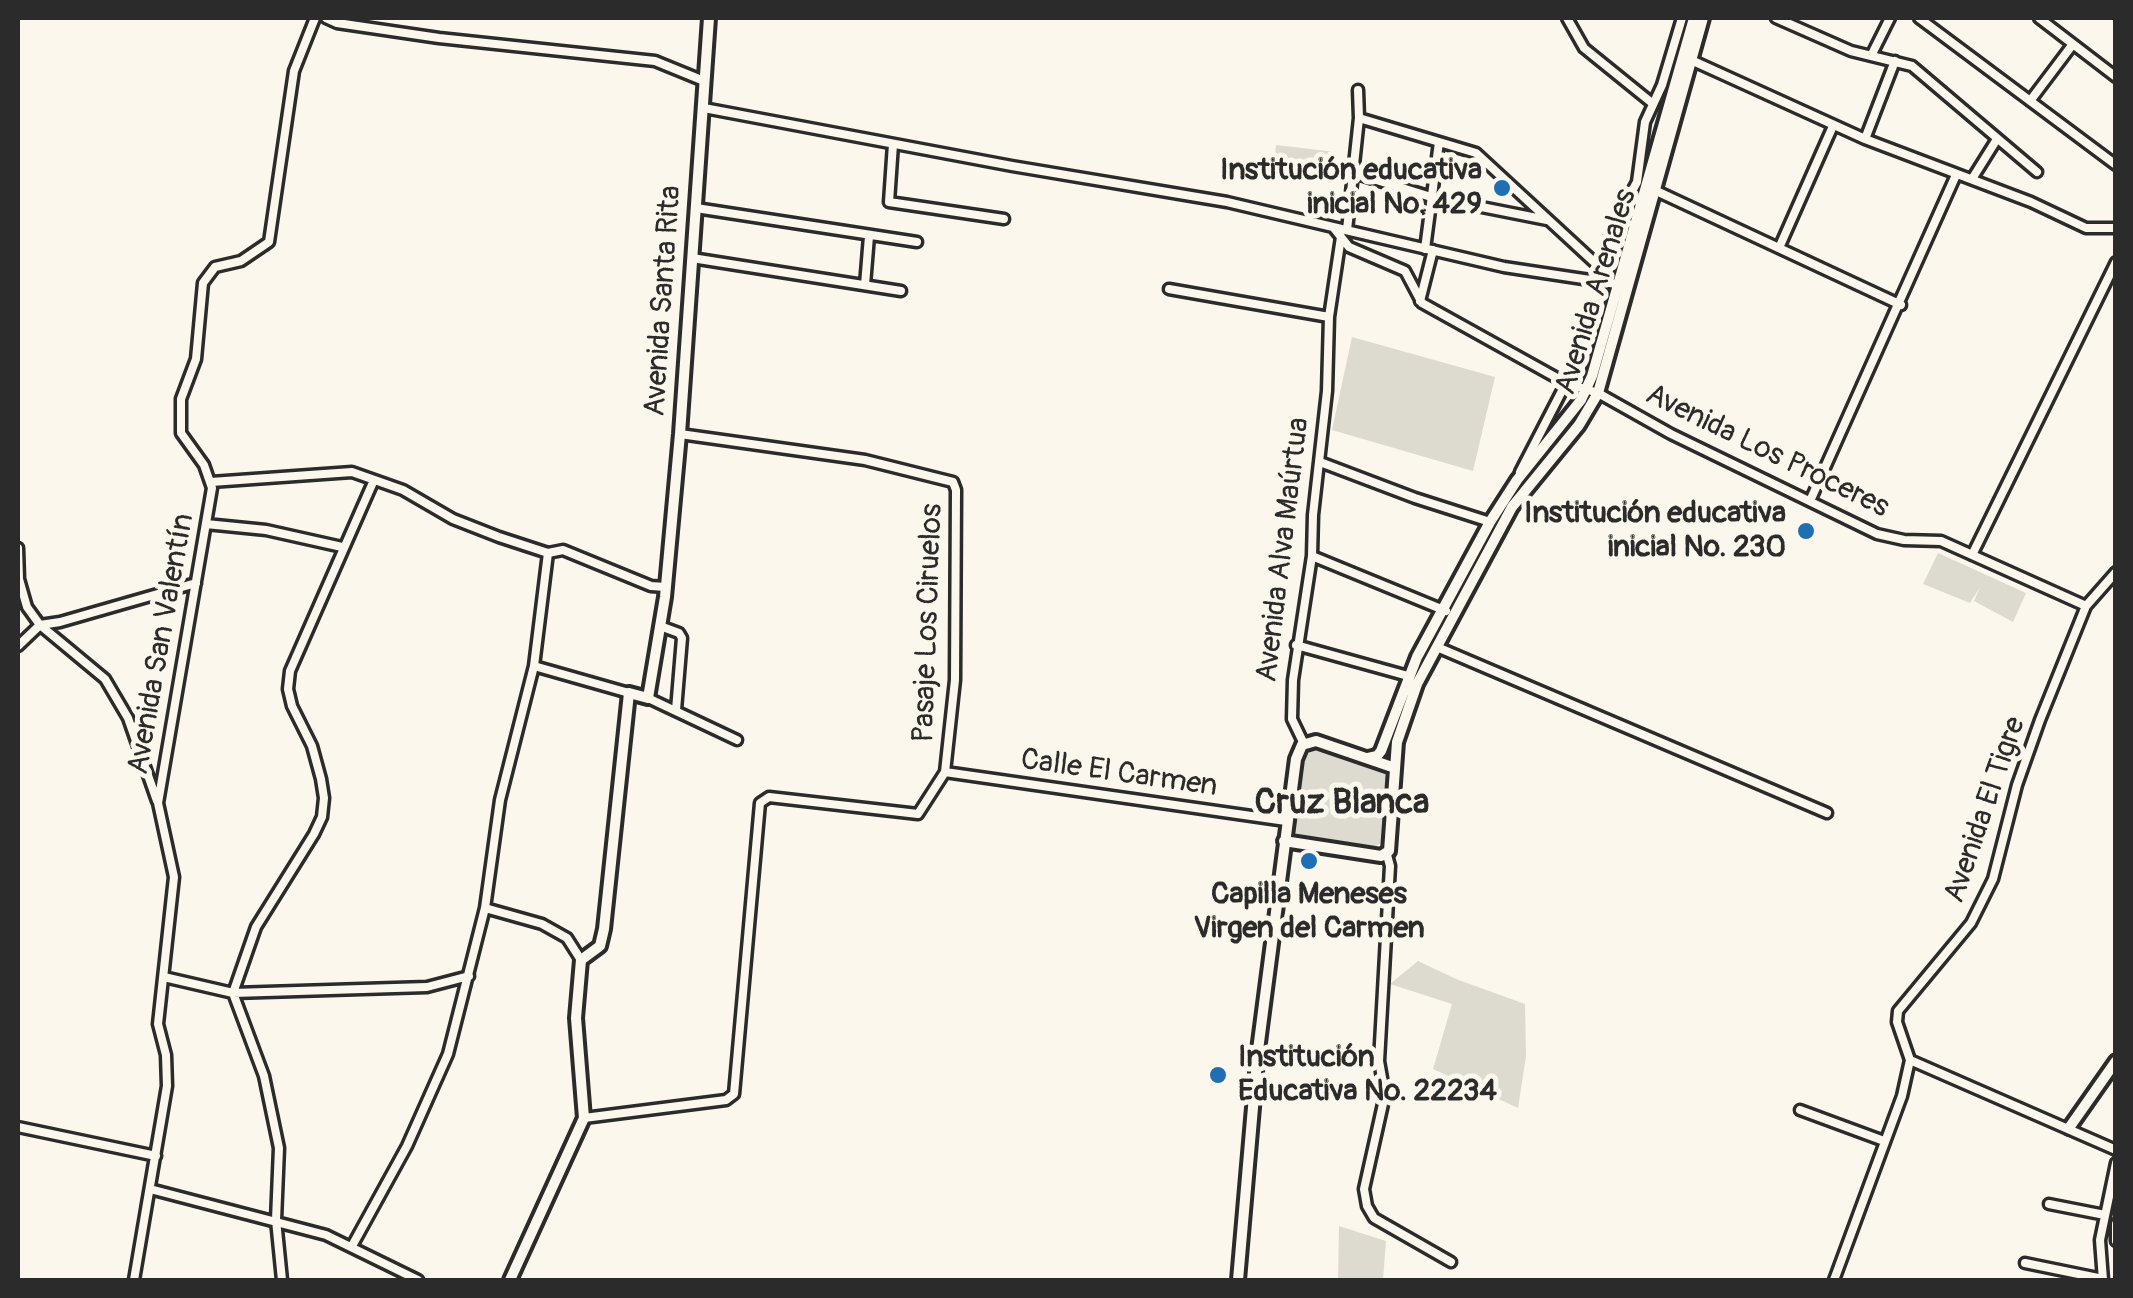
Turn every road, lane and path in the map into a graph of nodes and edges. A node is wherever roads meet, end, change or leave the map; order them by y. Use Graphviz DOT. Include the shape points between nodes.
graph roads {
  1 [pos="315,18"];
  2 [pos="326,18"];
  3 [pos="708,18"];
  4 [pos="1567,18"];
  5 [pos="1682,18"];
  6 [pos="1694,18"];
  7 [pos="1703,18"];
  8 [pos="1776,18"];
  9 [pos="1890,18"];
  10 [pos="1919,18"];
  11 [pos="2039,18"];
  12 [pos="2073,44"];
  13 [pos="1871,56"];
  14 [pos="1691,60"];
  15 [pos="1895,61"];
  16 [pos="2116,77"];
  17 [pos="704,81"];
  18 [pos="1358,90"];
  19 [pos="2030,101"];
  20 [pos="1652,104"];
  21 [pos="704,108"];
  22 [pos="1360,118"];
  23 [pos="1833,126"];
  24 [pos="1998,139"];
  25 [pos="1866,140"];
  26 [pos="1439,142"];
  27 [pos="893,144"];
  28 [pos="2116,165"];
  29 [pos="1354,172"];
  30 [pos="2037,172"];
  31 [pos="1956,175"];
  32 [pos="1972,179"];
  33 [pos="1650,188"];
  34 [pos="1431,197"];
  35 [pos="696,208"];
  36 [pos="1004,219"];
  37 [pos="1551,221"];
  38 [pos="2116,228"];
  39 [pos="1344,234"];
  40 [pos="868,236"];
  41 [pos="917,242"];
  42 [pos="1780,248"];
  43 [pos="1429,250"];
  44 [pos="692,258"];
  45 [pos="2116,262"];
  46 [pos="1600,268"];
  47 [pos="1598,280"];
  48 [pos="1623,284"];
  49 [pos="865,285"];
  50 [pos="1169,289"];
  51 [pos="901,292"];
  52 [pos="1420,301"];
  53 [pos="1901,304"];
  54 [pos="1329,317"];
  55 [pos="1566,383"];
  56 [pos="1592,391"];
  57 [pos="680,434"];
  58 [pos="1320,462"];
  59 [pos="374,480"];
  60 [pos="1517,480"];
  61 [pos="211,482"];
  62 [pos="1810,502"];
  63 [pos="1490,522"];
  64 [pos="206,524"];
  65 [pos="342,547"];
  66 [pos="18,548"];
  67 [pos="548,552"];
  68 [pos="1972,555"];
  69 [pos="1312,556"];
  70 [pos="2116,572"];
  71 [pos="196,583"];
  72 [pos="666,587"];
  73 [pos="2086,606"];
  74 [pos="1442,608"];
  75 [pos="1454,615"];
  76 [pos="40,624"];
  77 [pos="660,626"];
  78 [pos="1296,645"];
  79 [pos="18,646"];
  80 [pos="1437,647"];
  81 [pos="534,666"];
  82 [pos="1408,676"];
  83 [pos="630,693"];
  84 [pos="648,698"];
  85 [pos="676,710"];
  86 [pos="736,740"];
  87 [pos="1304,744"];
  88 [pos="1368,758"];
  89 [pos="1395,768"];
  90 [pos="946,772"];
  91 [pos="158,803"];
  92 [pos="1827,813"];
  93 [pos="1286,821"];
  94 [pos="1284,841"];
  95 [pos="1386,855"];
  96 [pos="485,908"];
  97 [pos="582,960"];
  98 [pos="469,976"];
  99 [pos="164,977"];
  100 [pos="233,993"];
  101 [pos="1910,1060"];
  102 [pos="2116,1060"];
  103 [pos="1800,1110"];
  104 [pos="584,1118"];
  105 [pos="18,1128"];
  106 [pos="2070,1128"];
  107 [pos="1884,1141"];
  108 [pos="2116,1150"];
  109 [pos="156,1156"];
  110 [pos="2116,1163"];
  111 [pos="150,1188"];
  112 [pos="2049,1204"];
  113 [pos="2105,1215"];
  114 [pos="276,1220"];
  115 [pos="2116,1224"];
  116 [pos="2115,1241"];
  117 [pos="352,1246"];
  118 [pos="1451,1262"];
  119 [pos="2026,1263"];
  120 [pos="134,1280"];
  121 [pos="282,1280"];
  122 [pos="418,1280"];
  123 [pos="510,1280"];
  124 [pos="1238,1280"];
  125 [pos="1834,1280"];
  126 [pos="2103,1280"];
  1 -- 61 [label="street, Avenida San Valentín" via="294,71 269,242 215,268 200,292 196,359 179,416 181,433"];
  2 -- 17 [label="street" via="439,38 655,61"];
  3 -- 17 [label="street, Avenida Santa Rita"];
  4 -- 20 [label="street" via="1584,48"];
  5 -- 20 [label="street"];
  6 -- 33 [label="street"];
  7 -- 14 [label="street, Avenida Arenales"];
  8 -- 13 [label="street"];
  9 -- 13 [label="street"];
  10 -- 19 [label="street"];
  11 -- 12 [label="street"];
  12 -- 16 [label="street"];
  12 -- 19 [label="street"];
  13 -- 15 [label="street"];
  14 -- 23 [label="street"];
  14 -- 33 [label="street, Avenida Arenales"];
  15 -- 24 [label="street" via="1912,66"];
  15 -- 25 [label="street"];
  17 -- 21 [label="street, Avenida Santa Rita"];
  18 -- 22 [label="street, Avenida Alva Maúrtua"];
  19 -- 28 [label="street"];
  20 -- 46 [label="street" via="1637,182"];
  21 -- 27 [label="street"];
  21 -- 35 [label="street, Avenida Santa Rita"];
  22 -- 26 [label="street"];
  22 -- 29 [label="street, Avenida Alva Maúrtua"];
  23 -- 25 [label="street"];
  23 -- 42 [label="street"];
  24 -- 30 [label="street"];
  24 -- 32 [label="street"];
  25 -- 31 [label="street"];
  26 -- 34 [label="street"];
  26 -- 37 [label="street" via="1476,153"];
  27 -- 36 [label="street" via="889,202"];
  27 -- 39 [label="street" via="1227,202"];
  29 -- 34 [label="street"];
  29 -- 39 [label="street, Avenida Alva Maúrtua"];
  31 -- 32 [label="street"];
  31 -- 53 [label="street"];
  32 -- 38 [label="street" via="2086,228"];
  33 -- 42 [label="street"];
  33 -- 48 [label="street, Avenida Arenales"];
  34 -- 37 [label="street"];
  34 -- 43 [label="street"];
  35 -- 40 [label="street"];
  35 -- 44 [label="street, Avenida Santa Rita"];
  37 -- 46 [label="street"];
  39 -- 43 [label="street"];
  39 -- 52 [label="street" via="1349,247 1405,271"];
  39 -- 54 [label="street, Avenida Alva Maúrtua"];
  40 -- 41 [label="street"];
  40 -- 49 [label="street"];
  42 -- 53 [label="street"];
  43 -- 47 [label="street"];
  43 -- 52 [label="street"];
  44 -- 49 [label="street"];
  44 -- 57 [label="street, Avenida Santa Rita"];
  45 -- 68 [label="street"];
  46 -- 47 [label="street"];
  47 -- 48 [label="street"];
  48 -- 56 [label="street, Avenida Arenales"];
  49 -- 51 [label="street"];
  50 -- 54 [label="street"];
  52 -- 55 [label="street, Avenida Los Proceres"];
  53 -- 62 [label="street"];
  54 -- 58 [label="street, Avenida Alva Maúrtua"];
  55 -- 56 [label="street, Avenida Los Proceres"];
  55 -- 60 [label="street"];
  56 -- 60 [label="street"];
  56 -- 62 [label="street, Avenida Los Proceres"];
  56 -- 75 [label="street, Avenida Arenales" via="1579,425 1512,507"];
  57 -- 72 [label="street, Avenida Santa Rita"];
  57 -- 90 [label="street, Pasaje Los Ciruelos" via="865,460 954,484 954,680"];
  58 -- 63 [label="street"];
  58 -- 69 [label="street, Avenida Alva Maúrtua"];
  59 -- 61 [label="street" via="335,472"];
  59 -- 65 [label="street"];
  59 -- 67 [label="street" via="453,519"];
  60 -- 63 [label="street"];
  61 -- 64 [label="street, Avenida San Valentín"];
  62 -- 68 [label="street, Avenida Los Proceres" via="1877,534 1941,541"];
  63 -- 74 [label="street"];
  64 -- 65 [label="street"];
  64 -- 71 [label="street, Avenida San Valentín"];
  65 -- 100 [label="street" via="288,689 321,779 322,817 256,927"];
  66 -- 76 [label="street" via="26,608"];
  67 -- 72 [label="street" via="563,550"];
  67 -- 81 [label="street"];
  68 -- 73 [label="street, Avenida Los Proceres"];
  69 -- 74 [label="street"];
  69 -- 78 [label="street, Avenida Alva Maúrtua"];
  70 -- 73 [label="street, Avenida El Tigre"];
  71 -- 76 [label="street"];
  71 -- 91 [label="street, Avenida San Valentín"];
  72 -- 77 [label="street, Avenida Santa Rita"];
  73 -- 101 [label="street, Avenida El Tigre" via="2017,784 1993,879 1971,923 1898,1011"];
  74 -- 75 [label="street"];
  74 -- 82 [label="street"];
  75 -- 80 [label="street, Avenida Arenales"];
  76 -- 79 [label="street"];
  76 -- 91 [label="street" via="105,679 128,718"];
  77 -- 84 [label="street, Avenida Santa Rita"];
  77 -- 85 [label="street" via="682,638"];
  78 -- 82 [label="street"];
  78 -- 87 [label="street, Avenida Alva Maúrtua" via="1291,714"];
  80 -- 89 [label="street, Avenida Arenales" via="1417,684"];
  80 -- 92 [label="street"];
  81 -- 83 [label="street"];
  81 -- 96 [label="street" via="500,800"];
  82 -- 88 [label="street" via="1380,751"];
  83 -- 84 [label="street"];
  83 -- 97 [label="street" via="604,929 600,946"];
  84 -- 85 [label="street"];
  85 -- 86 [label="street"];
  87 -- 88 [label="street" via="1316,741"];
  87 -- 93 [label="street, Avenida Alva Maúrtua"];
  88 -- 89 [label="street"];
  89 -- 95 [label="street, Avenida Arenales"];
  90 -- 93 [label="street, Calle El Carmen"];
  90 -- 104 [label="street, Pasaje Los Ciruelos" via="918,814 769,797 760,803 734,1094"];
  91 -- 99 [label="street, Avenida San Valentín" via="174,876"];
  93 -- 94 [label="street, Avenida Alva Maúrtua"];
  94 -- 95 [label="street"];
  94 -- 124 [label="street, Avenida Alva Maúrtua"];
  95 -- 118 [label="street" via="1379,1061 1384,1095 1366,1206 1374,1218"];
  96 -- 97 [label="street" via="542,924 567,938"];
  96 -- 98 [label="street"];
  97 -- 104 [label="street" via="576,1018"];
  98 -- 100 [label="street" via="427,987"];
  98 -- 117 [label="street" via="448,1054"];
  99 -- 100 [label="street"];
  99 -- 109 [label="street, Avenida San Valentín" via="158,1024 166,1086"];
  100 -- 114 [label="street" via="264,1076 279,1148"];
  101 -- 106 [label="street"];
  101 -- 107 [label="street, Avenida El Tigre"];
  102 -- 106 [label="street"];
  103 -- 107 [label="street"];
  104 -- 123 [label="street"];
  105 -- 109 [label="street"];
  106 -- 108 [label="street"];
  107 -- 125 [label="street, Avenida El Tigre"];
  109 -- 111 [label="street, Avenida San Valentín"];
  110 -- 113 [label="street"];
  111 -- 114 [label="street"];
  111 -- 120 [label="street, Avenida San Valentín"];
  112 -- 113 [label="street"];
  113 -- 126 [label="street"];
  114 -- 117 [label="street"];
  114 -- 121 [label="street"];
  115 -- 116 [label="street"];
  117 -- 122 [label="street"];
  119 -- 126 [label="street"];
}
